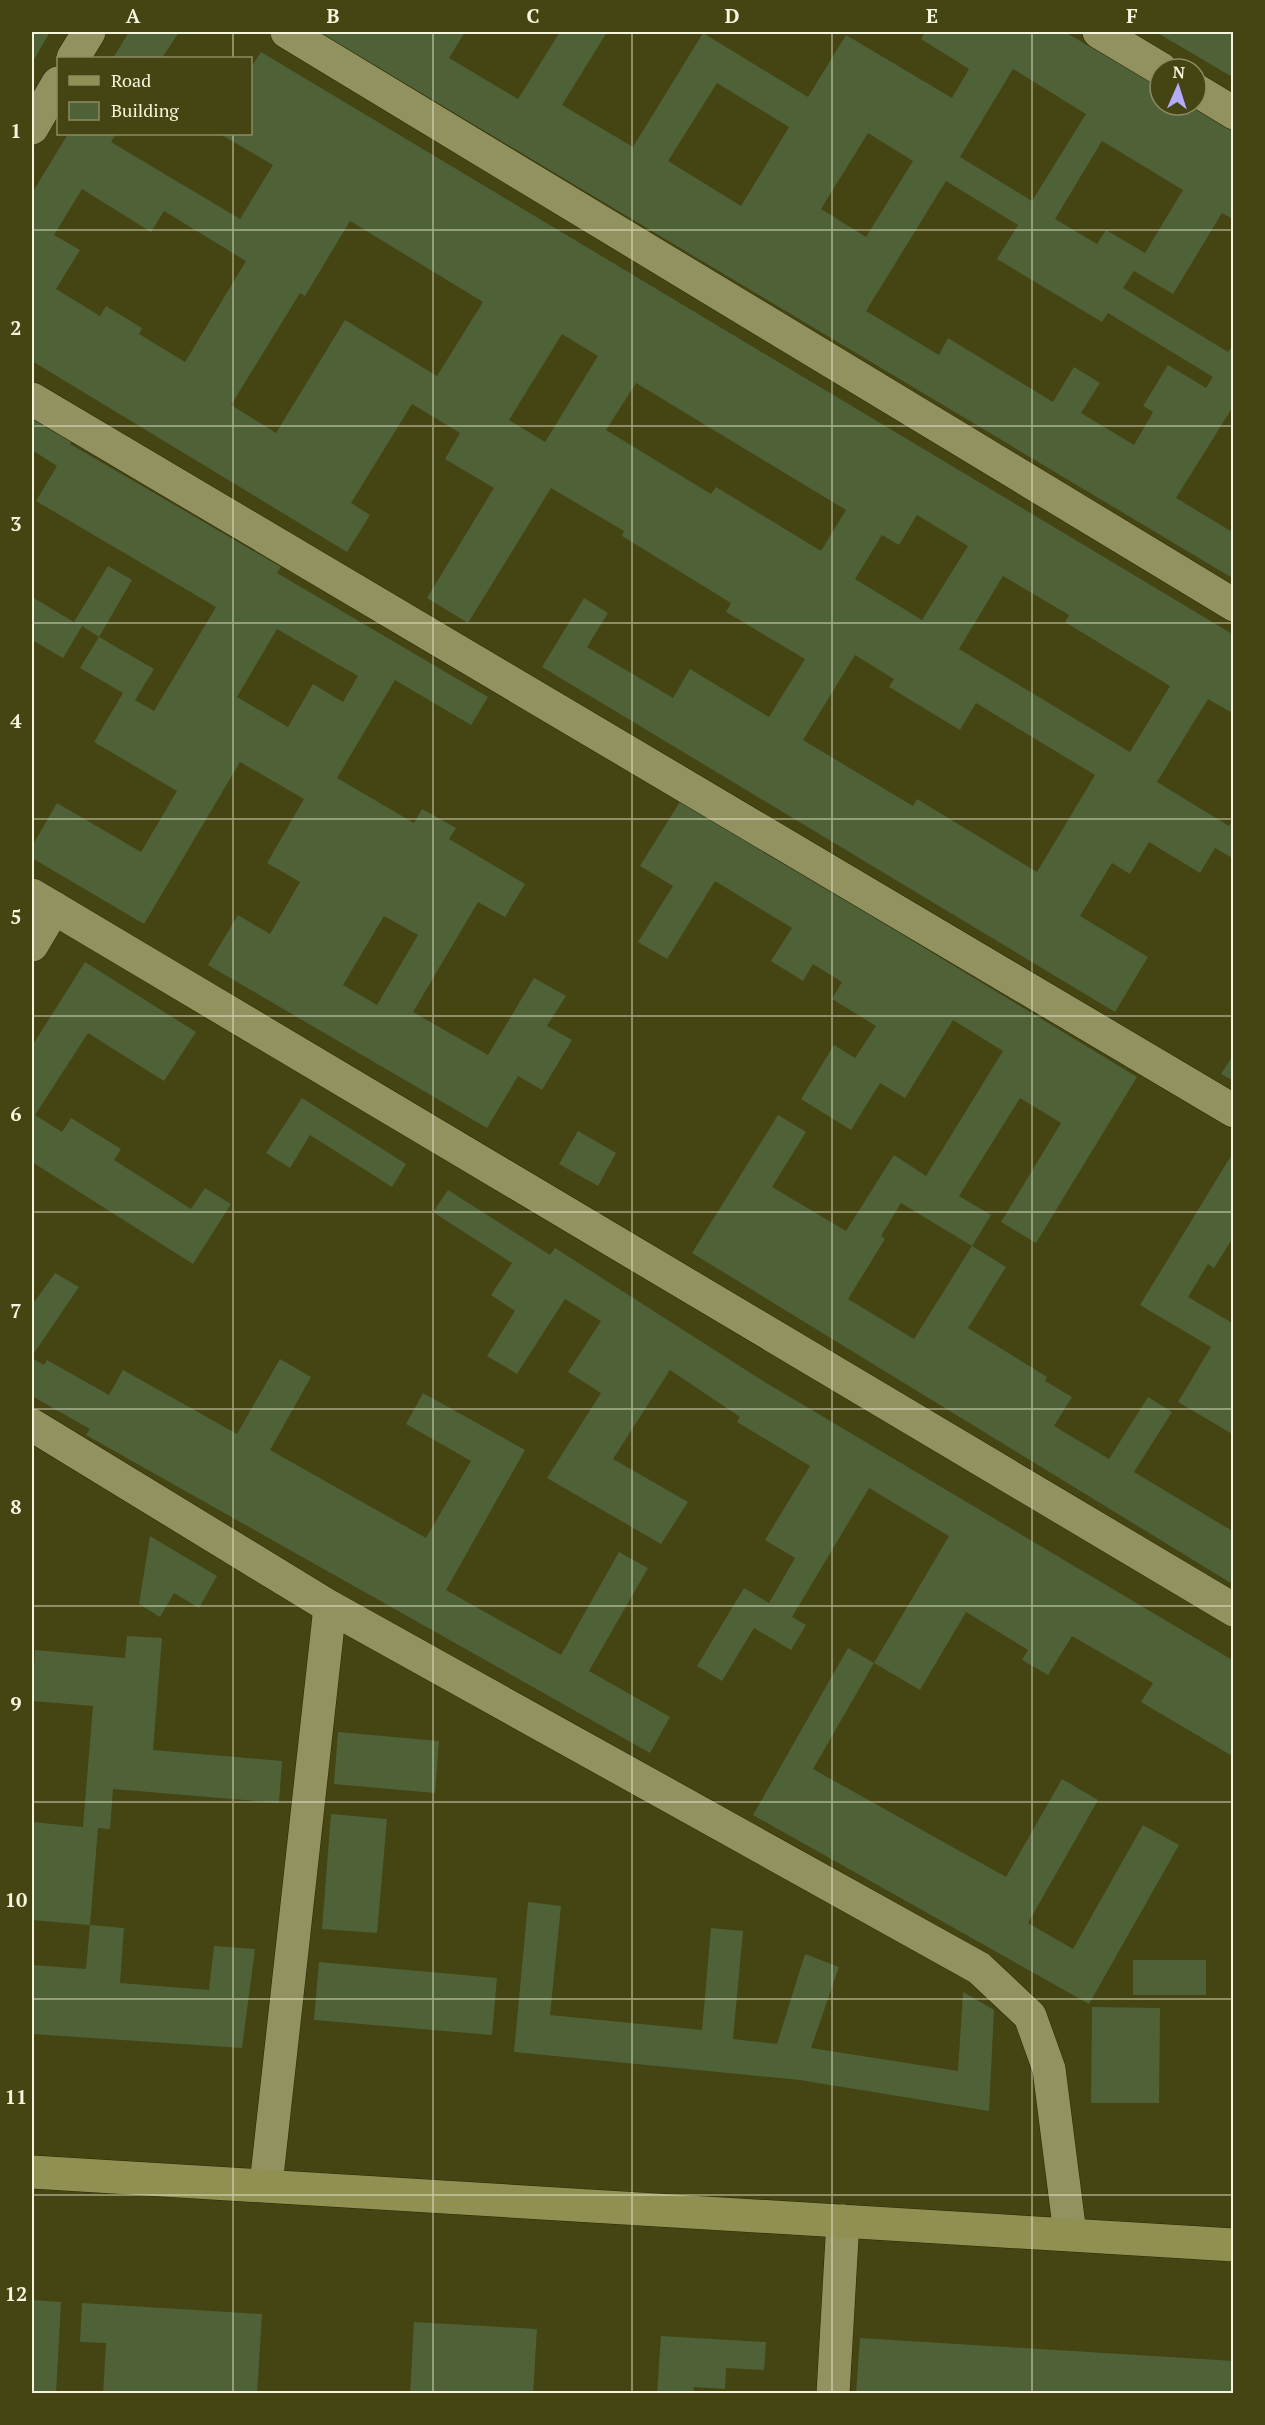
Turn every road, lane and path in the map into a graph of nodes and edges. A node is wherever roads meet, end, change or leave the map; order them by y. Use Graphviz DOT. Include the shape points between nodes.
graph roads {
  1 [pos="89,32"];
  2 [pos="287,32"];
  3 [pos="1099,32"];
  4 [pos="74,57"];
  5 [pos="1148,61"];
  6 [pos="57,85"];
  7 [pos="1208,97"];
  8 [pos="1233,113"];
  9 [pos="32,128"];
  10 [pos="32,399"];
  11 [pos="1233,605"];
  12 [pos="43,902"];
  13 [pos="32,945"];
  14 [pos="1233,1111"];
  15 [pos="32,1425"];
  16 [pos="330,1607"];
  17 [pos="1233,1610"];
  18 [pos="32,2172"];
  19 [pos="266,2185"];
  20 [pos="843,2221"];
  21 [pos="1070,2234"];
  22 [pos="1233,2245"];
  23 [pos="833,2394"];
  1 -- 4 [label="street"];
  2 -- 11 [label="street"];
  3 -- 5 [label="street"];
  6 -- 9 [label="street"];
  7 -- 8 [label="street"];
  10 -- 14 [label="street"];
  12 -- 13 [label="street"];
  12 -- 17 [label="street"];
  15 -- 16 [label="street"];
  16 -- 19 [label="street"];
  16 -- 21 [label="street" via="979,1968 1030,2016 1045,2058"];
  18 -- 19 [label="main road"];
  19 -- 20 [label="main road"];
  20 -- 21 [label="main road"];
  20 -- 23 [label="street"];
  21 -- 22 [label="main road"];
}
